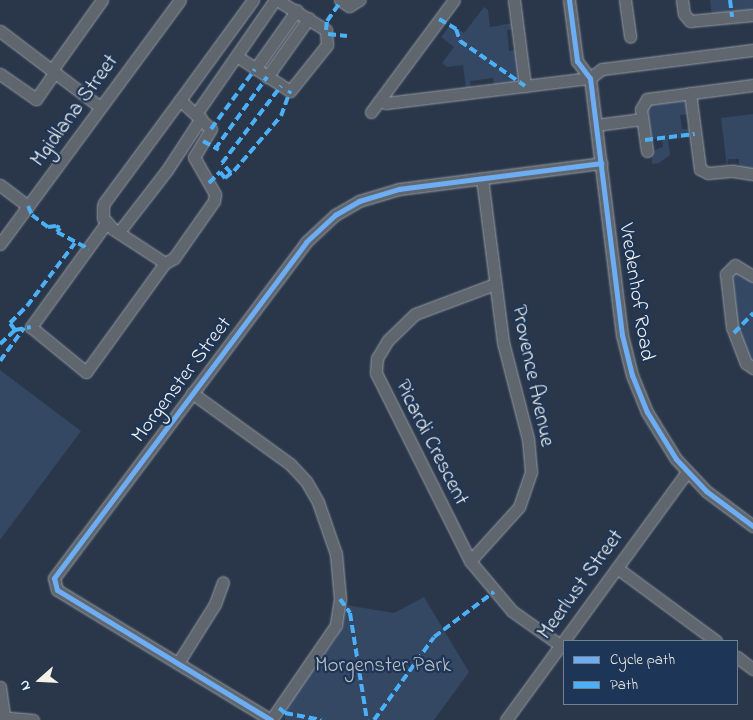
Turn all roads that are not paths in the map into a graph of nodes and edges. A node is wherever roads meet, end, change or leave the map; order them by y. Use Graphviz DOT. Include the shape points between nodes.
graph roads {
  1 [pos="102,0"];
  2 [pos="180,0"];
  3 [pos="253,0"];
  4 [pos="276,0"];
  5 [pos="341,0"];
  6 [pos="359,0"];
  7 [pos="454,0"];
  8 [pos="514,0"];
  9 [pos="569,0"];
  10 [pos="625,0"];
  11 [pos="682,0"];
  12 [pos="297,10"];
  13 [pos="753,15"];
  14 [pos="309,18"];
  15 [pos="0,32"];
  16 [pos="630,37"];
  17 [pos="753,50"];
  18 [pos="238,57"];
  19 [pos="255,69"];
  20 [pos="53,71"];
  21 [pos="0,74"];
  22 [pos="267,77"];
  23 [pos="590,78"];
  24 [pos="753,85"];
  25 [pos="525,86"];
  26 [pos="690,93"];
  27 [pos="180,100"];
  28 [pos="379,101"];
  29 [pos="100,107"];
  30 [pos="371,112"];
  31 [pos="198,116"];
  32 [pos="642,119"];
  33 [pos="596,124"];
  34 [pos="647,151"];
  35 [pos="601,163"];
  36 [pos="753,174"];
  37 [pos="482,178"];
  38 [pos="0,185"];
  39 [pos="28,206"];
  40 [pos="107,222"];
  41 [pos="119,232"];
  42 [pos="0,244"];
  43 [pos="165,263"];
  44 [pos="753,276"];
  45 [pos="495,284"];
  46 [pos="753,368"];
  47 [pos="192,393"];
  48 [pos="687,472"];
  49 [pos="753,526"];
  50 [pos="470,561"];
  51 [pos="617,568"];
  52 [pos="223,582"];
  53 [pos="564,640"];
  54 [pos="715,640"];
  55 [pos="563,641"];
  56 [pos="560,645"];
  57 [pos="738,658"];
  58 [pos="178,663"];
  59 [pos="753,669"];
  60 [pos="0,687"];
  61 [pos="2,717"];
  62 [pos="33,720"];
  63 [pos="271,720"];
  64 [pos="506,720"];
  1 -- 20 [label="street"];
  2 -- 29 [label="street, Mgidlana Street"];
  3 -- 27 [label="street"];
  4 -- 12 [label="street"];
  4 -- 18 [label="street"];
  5 -- 6 [label="street" via="349,6"];
  7 -- 28 [label="street"];
  8 -- 25 [label="street"];
  9 -- 23 [label="street" via="578,61"];
  10 -- 16 [label="street"];
  11 -- 13 [label="street" via="684,14 690,21"];
  12 -- 14 [label="street"];
  12 -- 19 [label="street"];
  14 -- 22 [label="street"];
  14 -- 22 [label="street" via="326,30 327,45 291,91"];
  15 -- 20 [label="street"];
  17 -- 23 [label="street" via="602,68"];
  18 -- 19 [label="street"];
  18 -- 31 [label="street"];
  19 -- 22 [label="street"];
  20 -- 21 [label="street" via="36,98"];
  20 -- 29 [label="street"];
  23 -- 25 [label="street"];
  23 -- 33 [label="street, Vredenhof Road"];
  24 -- 26 [label="street"];
  25 -- 28 [label="street" via="386,103"];
  26 -- 32 [label="street" via="647,99 641,106"];
  26 -- 36 [label="street" via="700,169 708,173 733,171"];
  27 -- 31 [label="street"];
  27 -- 40 [label="street" via="104,204 102,213"];
  28 -- 30 [label="street"];
  29 -- 39 [label="street, Mgidlana Street"];
  31 -- 41 [label="street" via="167,170"];
  31 -- 43 [label="street" via="211,129 194,157 215,194 214,201 174,258"];
  32 -- 33 [label="street"];
  32 -- 34 [label="street"];
  33 -- 35 [label="street, Vredenhof Road"];
  35 -- 37 [label="street, Morgenster Street"];
  35 -- 48 [label="street, Vredenhof Road" via="628,362 647,412"];
  37 -- 45 [label="street, Provence Avenue"];
  37 -- 47 [label="street, Morgenster Street" via="386,192 359,201 335,215 306,242"];
  38 -- 39 [label="street"];
  39 -- 42 [label="street, Mgidlana Street"];
  40 -- 41 [label="street"];
  40 -- 43 [label="street" via="31,327 86,372"];
  41 -- 43 [label="street"];
  44 -- 46 [label="street" via="735,265 726,274 732,327 746,364"];
  45 -- 50 [label="street, Provence Avenue" via="503,342 528,439 531,472 519,507"];
  45 -- 50 [label="street, Picardi Crescent" via="415,314 388,340 375,366 379,382"];
  47 -- 58 [label="street, Morgenster Street" via="53,582 58,590"];
  47 -- 63 [label="street" via="290,464 306,481 318,502 336,554 340,599 336,625"];
  48 -- 49 [label="street, Vredenhof Road" via="706,491"];
  48 -- 51 [label="street, Meerlust Street"];
  50 -- 56 [label="street, Picardi Crescent" via="512,610"];
  51 -- 53 [label="street, Meerlust Street"];
  51 -- 54 [label="street"];
  52 -- 58 [label="street" via="215,604"];
  55 -- 56 [label="street, Meerlust Street"];
  56 -- 64 [label="street, Meerlust Street"];
  57 -- 59 [label="street"];
  58 -- 63 [label="street, Morgenster Street"];
  60 -- 61 [label="street"];
  61 -- 62 [label="street"];
}
